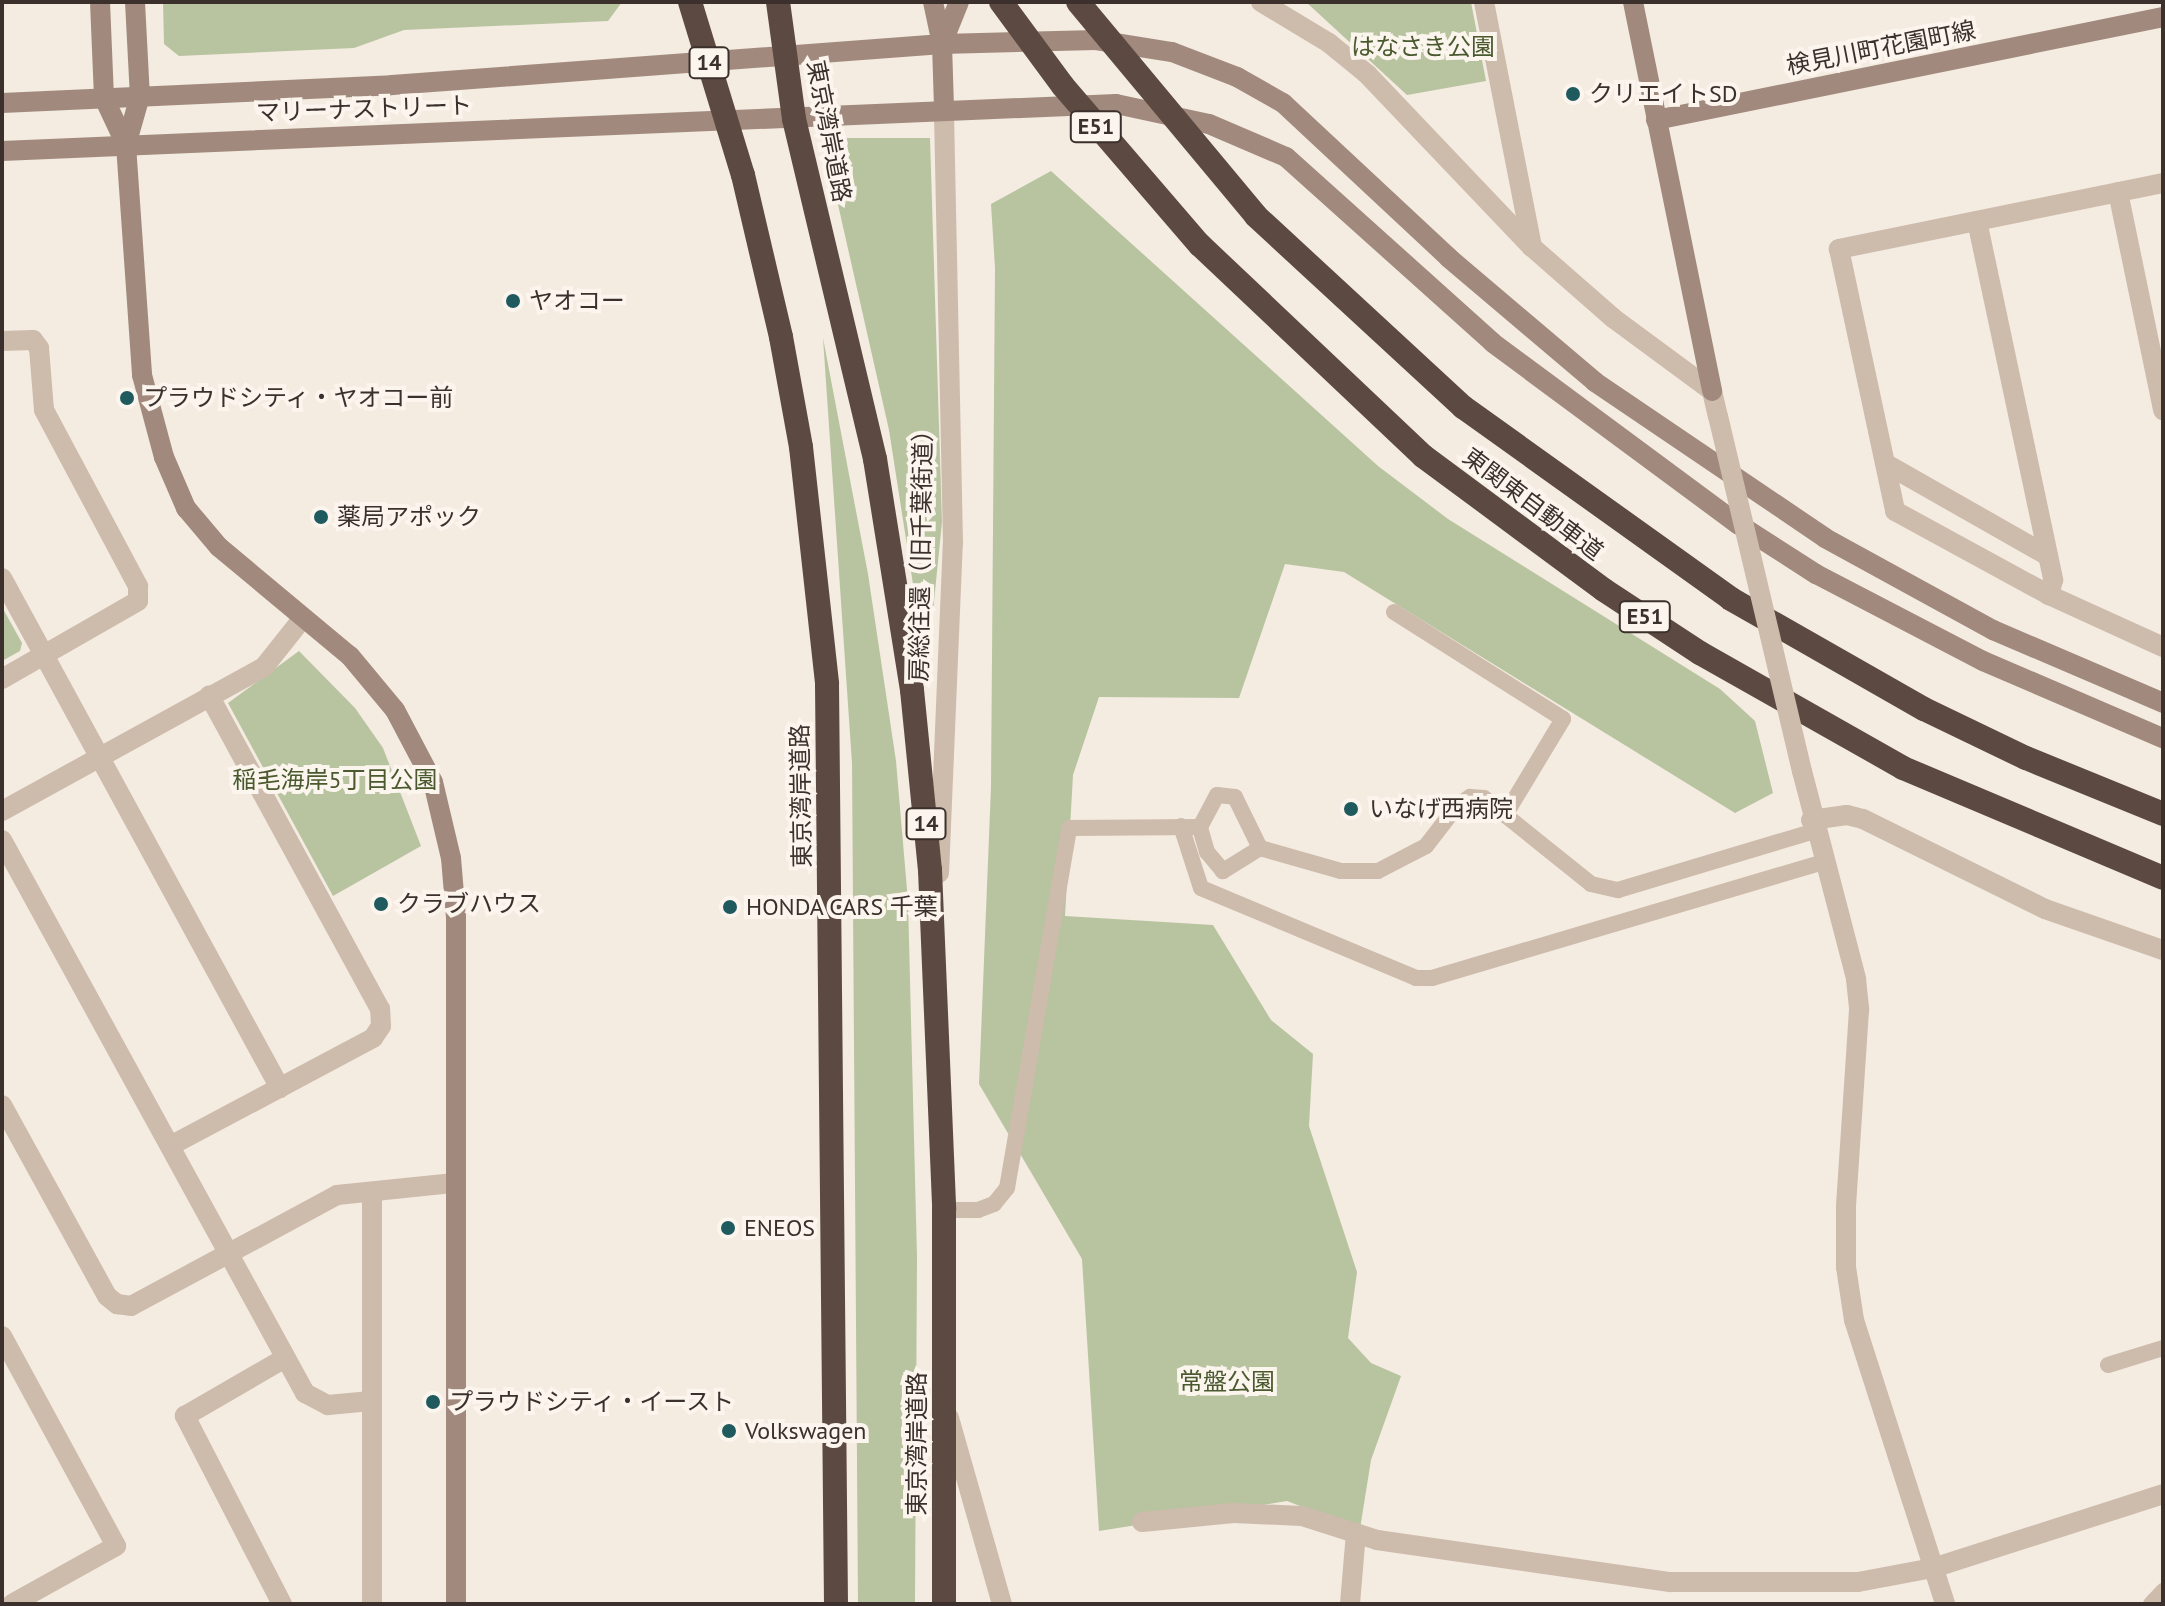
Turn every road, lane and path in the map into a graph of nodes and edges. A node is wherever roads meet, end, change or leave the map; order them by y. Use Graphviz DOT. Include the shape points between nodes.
graph roads {
  1 [pos="100,2"];
  2 [pos="135,2"];
  3 [pos="690,2"];
  4 [pos="778,2"];
  5 [pos="933,2"];
  6 [pos="959,2"];
  7 [pos="1001,2"];
  8 [pos="1078,2"];
  9 [pos="1261,2"];
  10 [pos="1484,2"];
  11 [pos="1633,2"];
  12 [pos="2163,17"];
  13 [pos="942,44"];
  14 [pos="786,57"];
  15 [pos="709,65"];
  16 [pos="140,96"];
  17 [pos="104,98"];
  18 [pos="2,103"];
  19 [pos="944,109"];
  20 [pos="794,119"];
  21 [pos="1656,120"];
  22 [pos="728,124"];
  23 [pos="126,145"];
  24 [pos="2,151"];
  25 [pos="2163,183"];
  26 [pos="2118,192"];
  27 [pos="1977,221"];
  28 [pos="1532,247"];
  29 [pos="2,341"];
  30 [pos="1712,391"];
  31 [pos="2163,410"];
  32 [pos="1888,465"];
  33 [pos="2048,556"];
  34 [pos="2,578"];
  35 [pos="2049,595"];
  36 [pos="1394,612"];
  37 [pos="302,619"];
  38 [pos="2163,647"];
  39 [pos="43,657"];
  40 [pos="2,679"];
  41 [pos="209,696"];
  42 [pos="2163,703"];
  43 [pos="2163,738"];
  44 [pos="99,756"];
  45 [pos="2,811"];
  46 [pos="2163,814"];
  47 [pos="1505,815"];
  48 [pos="1813,825"];
  49 [pos="1181,826"];
  50 [pos="1200,827"];
  51 [pos="2,840"];
  52 [pos="1260,848"];
  53 [pos="1823,862"];
  54 [pos="2163,878"];
  55 [pos="2163,950"];
  56 [pos="936,991"];
  57 [pos="280,1088"];
  58 [pos="2,1105"];
  59 [pos="170,1146"];
  60 [pos="454,1183"];
  61 [pos="372,1192"];
  62 [pos="944,1210"];
  63 [pos="228,1254"];
  64 [pos="2,1336"];
  65 [pos="2163,1348"];
  66 [pos="285,1358"];
  67 [pos="2108,1365"];
  68 [pos="371,1401"];
  69 [pos="946,1411"];
  70 [pos="2163,1494"];
  71 [pos="1142,1522"];
  72 [pos="1356,1533"];
  73 [pos="1933,1568"];
  74 [pos="2,1591"];
  75 [pos="2163,1591"];
  76 [pos="10,1604"];
  77 [pos="282,1604"];
  78 [pos="372,1604"];
  79 [pos="456,1604"];
  80 [pos="836,1604"];
  81 [pos="944,1604"];
  82 [pos="1002,1604"];
  83 [pos="1350,1604"];
  84 [pos="1945,1604"];
  85 [pos="2151,1604"];
  1 -- 17 [label="street"];
  2 -- 16 [label="street"];
  3 -- 15 [label="highway, 東京湾岸道路 / 14"];
  4 -- 14 [label="highway, 東京湾岸道路 / 14"];
  5 -- 13 [label="street"];
  6 -- 13 [label="street"];
  7 -- 54 [label="highway, 東関東自動車道 / E51, bridge" via="1101,133 1200,245 1322,366 1423,456 1604,590 1700,653 1903,768"];
  8 -- 46 [label="highway, 東関東自動車道 / E51, bridge" via="1256,216 1463,407 1731,599 1924,709"];
  9 -- 28 [label="street" via="1329,43 1367,74"];
  10 -- 28 [label="street"];
  11 -- 21 [label="street"];
  12 -- 21 [label="street, 検見川町花園町線"];
  13 -- 14 [label="street, マリーナストリート"];
  13 -- 19 [label="street"];
  13 -- 42 [label="street, マリーナストリート" via="1096,40 1172,52 1237,77 1305,120 1513,314 1595,382 1679,441 1825,538 1906,584 2059,661"];
  14 -- 15 [label="street, マリーナストリート"];
  14 -- 20 [label="highway, 東京湾岸道路 / 14"];
  15 -- 16 [label="street, マリーナストリート"];
  15 -- 22 [label="highway, 東京湾岸道路 / 14"];
  16 -- 17 [label="street, マリーナストリート"];
  16 -- 23 [label="street"];
  17 -- 18 [label="street, マリーナストリート"];
  17 -- 23 [label="street"];
  19 -- 20 [label="street, マリーナストリート"];
  19 -- 43 [label="street, マリーナストリート" via="1116,104 1209,124 1262,145 1311,178 1562,398 1738,524 1816,574 1983,661"];
  19 -- 56 [label="street, 房総往還（旧千葉街道）" via="953,543"];
  20 -- 22 [label="street, マリーナストリート"];
  20 -- 56 [label="highway, 東京湾岸道路 / 14" via="875,459 896,575 924,804"];
  21 -- 30 [label="street"];
  22 -- 23 [label="street, マリーナストリート"];
  22 -- 80 [label="highway, 東京湾岸道路 / 14" via="791,390 827,684"];
  23 -- 24 [label="street, マリーナストリート"];
  23 -- 37 [label="street" via="142,375 164,457 186,508 219,547"];
  25 -- 26 [label="street"];
  26 -- 27 [label="street"];
  26 -- 31 [label="street"];
  27 -- 32 [label="street" via="1839,249"];
  27 -- 33 [label="street"];
  28 -- 30 [label="street" via="1613,318"];
  29 -- 39 [label="street" via="33,340 39,348 44,410 138,586 138,601 126,611"];
  30 -- 48 [label="street, bridge"];
  32 -- 33 [label="street"];
  32 -- 35 [label="street" via="1895,511"];
  33 -- 35 [label="street" via="2053,580"];
  34 -- 39 [label="street"];
  35 -- 38 [label="street"];
  36 -- 47 [label="lane" via="1563,719"];
  37 -- 41 [label="street" via="264,667"];
  37 -- 60 [label="street" via="350,656 395,710 433,782 451,858 456,917"];
  39 -- 40 [label="street"];
  39 -- 44 [label="street"];
  41 -- 44 [label="street"];
  41 -- 57 [label="street" via="380,1009 381,1026 373,1038"];
  44 -- 45 [label="street"];
  44 -- 57 [label="street"];
  47 -- 48 [label="lane" via="1604,890"];
  47 -- 52 [label="lane" via="1484,798 1470,797 1426,846 1378,871 1341,871"];
  48 -- 53 [label="street"];
  48 -- 55 [label="street" via="1847,815 1863,819 2045,909"];
  49 -- 50 [label="lane"];
  49 -- 53 [label="lane" via="1201,888 1416,978 1432,978"];
  49 -- 62 [label="lane" via="1069,828 1007,1188 994,1204 978,1210"];
  50 -- 52 [label="lane" via="1207,852 1223,871"];
  50 -- 52 [label="lane" via="1217,795 1235,797"];
  51 -- 59 [label="street"];
  53 -- 73 [label="street" via="1840,913 1859,1010 1846,1207 1846,1267 1854,1320"];
  56 -- 62 [label="highway, 東京湾岸道路 / 14"];
  57 -- 59 [label="street"];
  58 -- 63 [label="street" via="107,1296 117,1304 131,1306"];
  59 -- 63 [label="street"];
  60 -- 61 [label="street"];
  60 -- 79 [label="street"];
  61 -- 63 [label="street" via="337,1195"];
  61 -- 68 [label="street"];
  62 -- 69 [label="highway, 東京湾岸道路 / 14"];
  63 -- 66 [label="street"];
  64 -- 76 [label="street" via="116,1546"];
  65 -- 67 [label="lane"];
  66 -- 68 [label="street" via="314,1402"];
  66 -- 77 [label="street" via="185,1416"];
  68 -- 78 [label="street"];
  69 -- 81 [label="highway, 東京湾岸道路 / 14"];
  69 -- 82 [label="street"];
  70 -- 73 [label="street"];
  71 -- 72 [label="street" via="1234,1513 1302,1516"];
  72 -- 73 [label="street" via="1670,1582 1858,1582"];
  72 -- 83 [label="street"];
  73 -- 84 [label="street"];
  74 -- 76 [label="street"];
  75 -- 85 [label="lane"];
}
